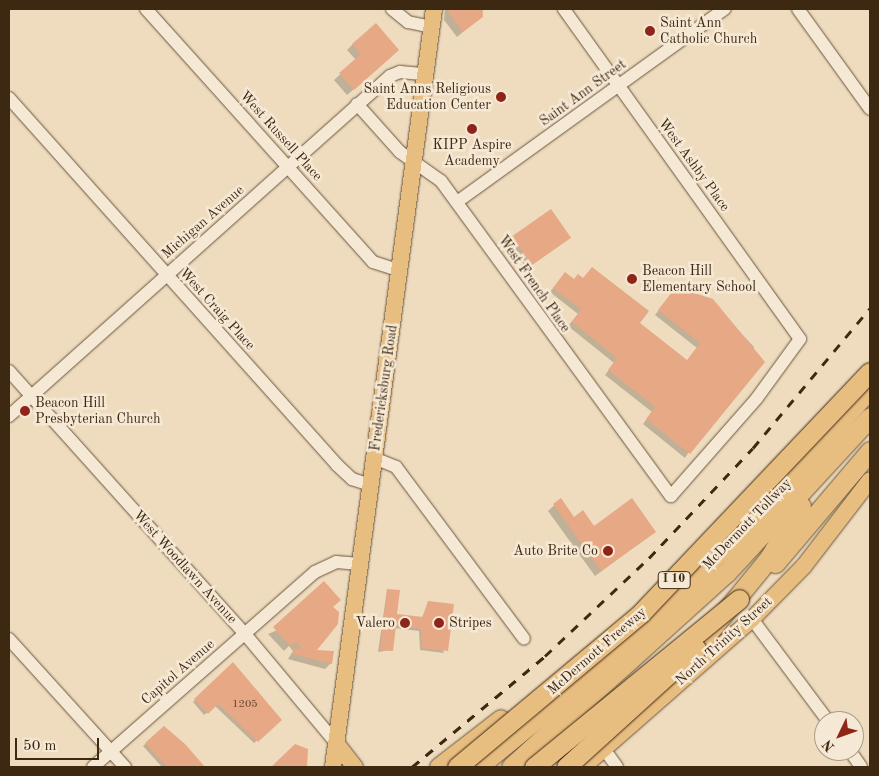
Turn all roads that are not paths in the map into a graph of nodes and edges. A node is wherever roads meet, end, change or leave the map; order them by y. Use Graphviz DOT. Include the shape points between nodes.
graph roads {
  1 [pos="146,9"];
  2 [pos="392,9"];
  3 [pos="434,9"];
  4 [pos="564,9"];
  5 [pos="725,9"];
  6 [pos="798,9"];
  7 [pos="432,27"];
  8 [pos="425,74"];
  9 [pos="618,86"];
  10 [pos="9,98"];
  11 [pos="356,104"];
  12 [pos="870,109"];
  13 [pos="414,160"];
  14 [pos="288,166"];
  15 [pos="457,202"];
  16 [pos="400,271"];
  17 [pos="166,275"];
  18 [pos="9,371"];
  19 [pos="870,372"];
  20 [pos="870,388"];
  21 [pos="32,396"];
  22 [pos="9,416"];
  23 [pos="870,417"];
  24 [pos="870,452"];
  25 [pos="374,458"];
  26 [pos="819,476"];
  27 [pos="870,480"];
  28 [pos="371,485"];
  29 [pos="671,496"];
  30 [pos="771,501"];
  31 [pos="360,564"];
  32 [pos="739,599"];
  33 [pos="752,619"];
  34 [pos="245,634"];
  35 [pos="9,639"];
  36 [pos="524,639"];
  37 [pos="821,711"];
  38 [pos="631,722"];
  39 [pos="336,743"];
  40 [pos="604,749"];
  41 [pos="110,751"];
  42 [pos="93,767"];
  43 [pos="125,767"];
  44 [pos="333,767"];
  45 [pos="355,767"];
  46 [pos="440,767"];
  47 [pos="457,767"];
  48 [pos="478,767"];
  49 [pos="510,767"];
  50 [pos="534,767"];
  51 [pos="566,767"];
  52 [pos="583,767"];
  53 [pos="617,767"];
  1 -- 14 [label="street, West Russell Place"];
  2 -- 7 [label="street" via="408,22"];
  3 -- 7 [label="main road, Fredericksburg Road"];
  4 -- 9 [label="street, West Ashby Place"];
  5 -- 9 [label="street, Saint Ann Street"];
  6 -- 12 [label="street"];
  7 -- 8 [label="main road, Fredericksburg Road"];
  8 -- 11 [label="street, Michigan Avenue" via="395,74"];
  8 -- 13 [label="main road, Fredericksburg Road"];
  9 -- 15 [label="street, Saint Ann Street"];
  9 -- 29 [label="street, West Ashby Place" via="800,339 757,398"];
  10 -- 17 [label="street, West Craig Place"];
  11 -- 13 [label="street, West French Place" via="400,152"];
  11 -- 14 [label="street, Michigan Avenue"];
  13 -- 15 [label="street, West French Place" via="432,171"];
  13 -- 16 [label="main road, Fredericksburg Road"];
  14 -- 16 [label="street, West Russell Place" via="372,262"];
  14 -- 17 [label="street, Michigan Avenue"];
  15 -- 29 [label="street, West French Place"];
  16 -- 25 [label="main road, Fredericksburg Road"];
  17 -- 21 [label="street, Michigan Avenue"];
  17 -- 28 [label="street, West Craig Place" via="337,465 352,479"];
  18 -- 21 [label="street, West Woodlawn Avenue"];
  19 -- 47 [label="highway, McDermott Freeway / I 10, bridge" via="641,613"];
  20 -- 30 [label="highway, McDermott Tollway"];
  21 -- 22 [label="street, Michigan Avenue"];
  21 -- 34 [label="street, West Woodlawn Avenue"];
  23 -- 26 [label="highway, McDermott Tollway"];
  24 -- 32 [label="highway" via="803,534"];
  25 -- 28 [label="main road, Fredericksburg Road"];
  25 -- 36 [label="street" via="396,467"];
  26 -- 38 [label="highway" via="769,558"];
  26 -- 49 [label="highway, McDermott Tollway" via="726,573"];
  27 -- 33 [label="main road, North Trinity Street" via="804,566"];
  28 -- 31 [label="main road, Fredericksburg Road"];
  30 -- 46 [label="highway" via="638,614"];
  30 -- 48 [label="highway, McDermott Tollway" via="616,653"];
  31 -- 34 [label="street, Capitol Avenue" via="336,562 315,572"];
  31 -- 39 [label="main road, Fredericksburg Road"];
  32 -- 50 [label="highway, bridge"];
  32 -- 51 [label="highway, bridge" via="697,648"];
  33 -- 37 [label="street"];
  33 -- 38 [label="main road, North Trinity Street"];
  34 -- 39 [label="street, West Woodlawn Avenue"];
  34 -- 41 [label="street, Capitol Avenue"];
  35 -- 41 [label="street"];
  38 -- 40 [label="main road, North Trinity Street"];
  39 -- 44 [label="main road, Fredericksburg Road"];
  39 -- 45 [label="main road, West Woodlawn Avenue"];
  40 -- 52 [label="main road, North Trinity Street"];
  40 -- 53 [label="street"];
  41 -- 42 [label="street, Capitol Avenue"];
  41 -- 43 [label="street"];
}
